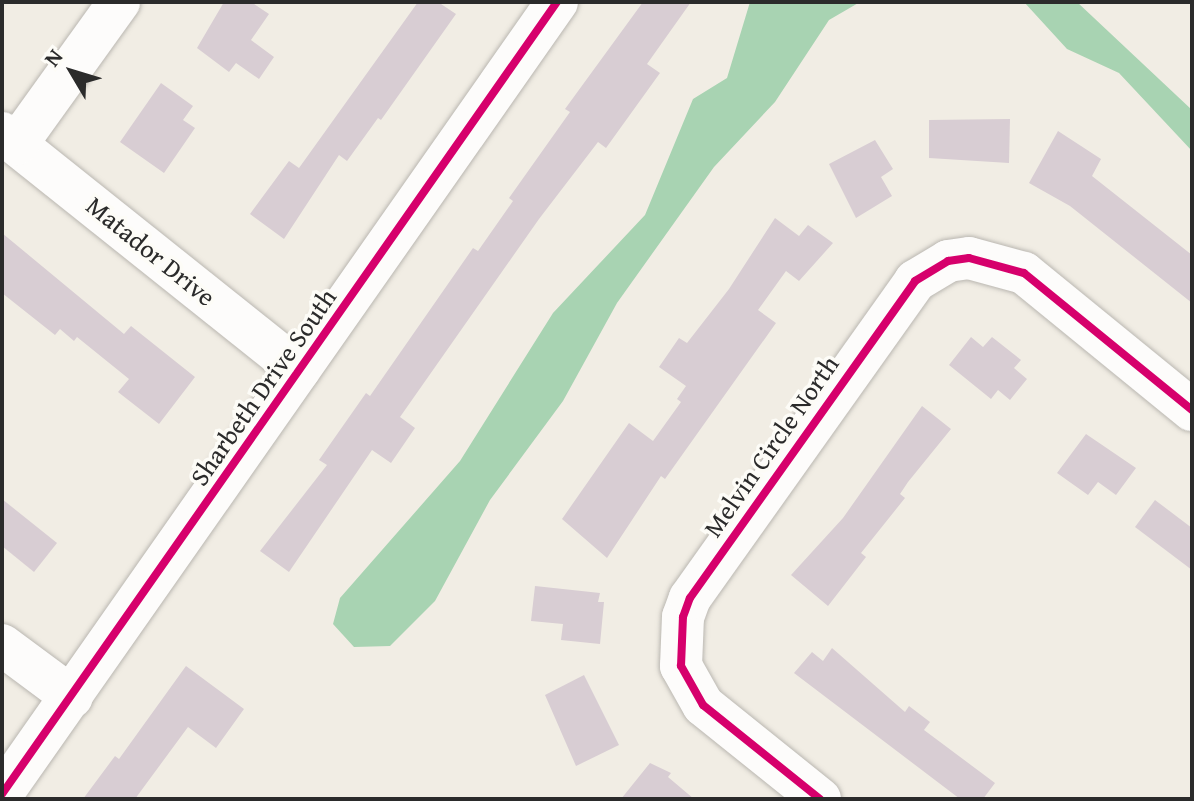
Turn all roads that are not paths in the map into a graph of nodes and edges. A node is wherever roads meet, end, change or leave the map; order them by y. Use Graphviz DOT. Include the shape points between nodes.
graph roads {
  1 [pos="119,2"];
  2 [pos="557,2"];
  3 [pos="9,139"];
  4 [pos="299,370"];
  5 [pos="1192,410"];
  6 [pos="2,645"];
  7 [pos="72,697"];
  8 [pos="2,794"];
  9 [pos="820,799"];
  1 -- 3 [label="street"];
  2 -- 4 [label="street, Sharbeth Drive South"];
  3 -- 4 [label="street, Matador Drive"];
  4 -- 7 [label="street, Sharbeth Drive South"];
  5 -- 9 [label="street, Melvin Circle North" via="1024,273 969,258 932,268 897,300 690,598 680,636 681,666 703,705"];
  6 -- 7 [label="street"];
  7 -- 8 [label="street, Sharbeth Drive South"];
}
